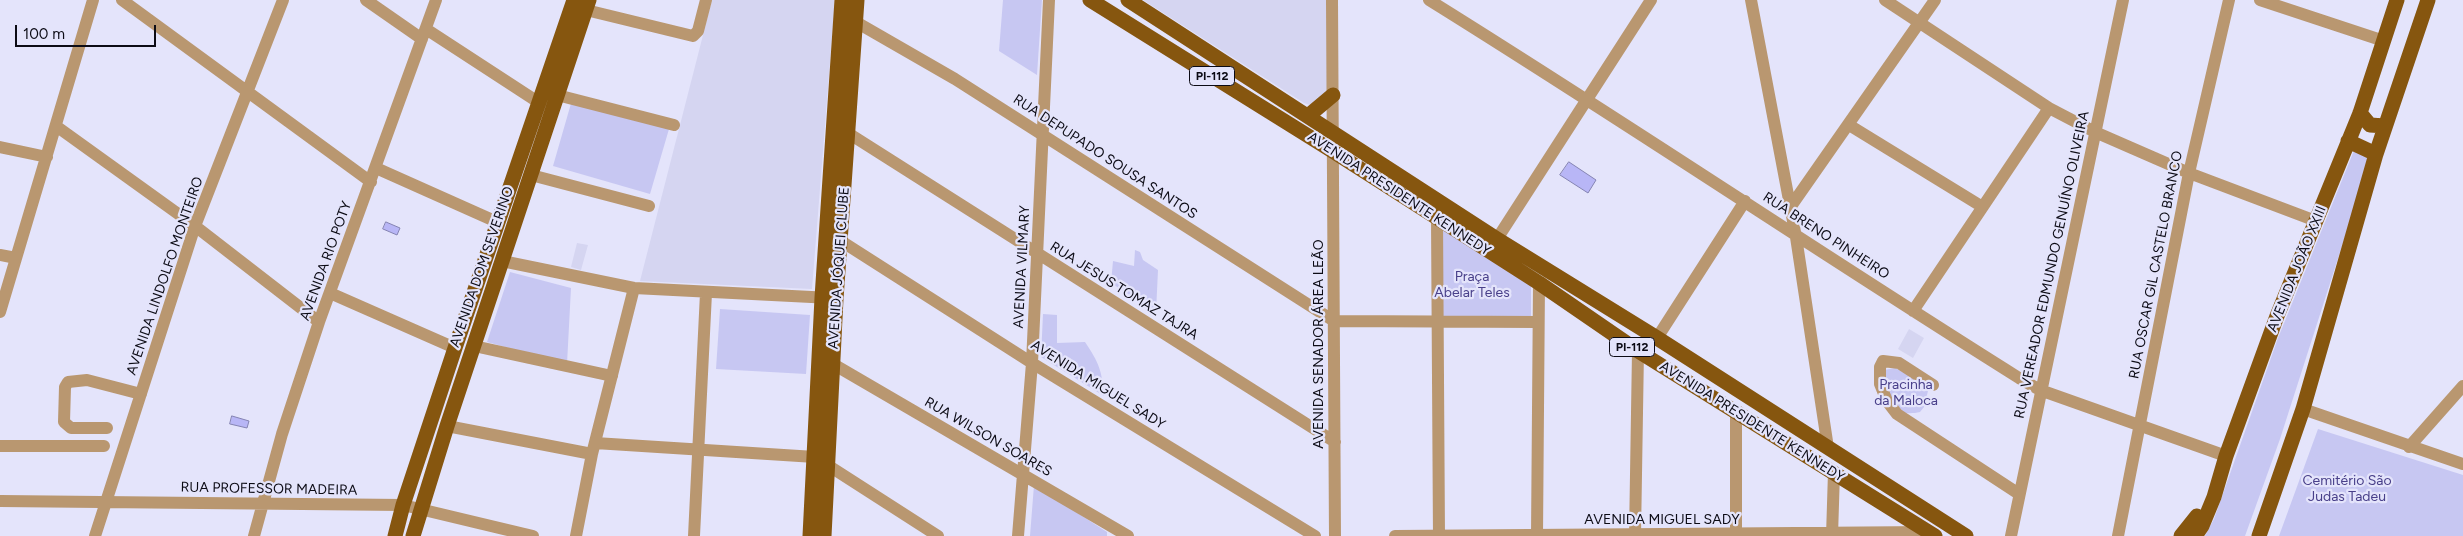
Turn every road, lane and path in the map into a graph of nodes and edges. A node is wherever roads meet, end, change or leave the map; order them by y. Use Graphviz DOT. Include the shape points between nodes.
graph roads {
  1 [pos="93,0"];
  2 [pos="122,0"];
  3 [pos="284,0"];
  4 [pos="366,0"];
  5 [pos="436,0"];
  6 [pos="574,0"];
  7 [pos="706,0"];
  8 [pos="857,0"];
  9 [pos="1049,0"];
  10 [pos="1090,0"];
  11 [pos="1128,0"];
  12 [pos="1332,0"];
  13 [pos="1429,0"];
  14 [pos="1651,0"];
  15 [pos="1751,0"];
  16 [pos="1885,0"];
  17 [pos="1935,0"];
  18 [pos="2123,0"];
  19 [pos="2228,0"];
  20 [pos="2260,0"];
  21 [pos="2397,0"];
  22 [pos="2428,0"];
  23 [pos="587,5"];
  24 [pos="842,6"];
  25 [pos="856,22"];
  26 [pos="1920,23"];
  27 [pos="424,34"];
  28 [pos="2384,41"];
  29 [pos="247,92"];
  30 [pos="557,95"];
  31 [pos="1333,95"];
  32 [pos="1588,99"];
  33 [pos="538,102"];
  34 [pos="2049,108"];
  35 [pos="2360,113"];
  36 [pos="1308,116"];
  37 [pos="674,125"];
  38 [pos="1849,125"];
  39 [pos="56,126"];
  40 [pos="2385,126"];
  41 [pos="841,131"];
  42 [pos="1333,132"];
  43 [pos="2095,132"];
  44 [pos="1044,135"];
  45 [pos="2348,142"];
  46 [pos="0,147"];
  47 [pos="1334,152"];
  48 [pos="2376,154"];
  49 [pos="47,157"];
  50 [pos="376,168"];
  51 [pos="2190,173"];
  52 [pos="531,175"];
  53 [pos="371,182"];
  54 [pos="1745,201"];
  55 [pos="649,206"];
  56 [pos="1981,206"];
  57 [pos="1790,209"];
  58 [pos="1437,219"];
  59 [pos="2316,220"];
  60 [pos="497,222"];
  61 [pos="195,226"];
  62 [pos="1796,237"];
  63 [pos="1497,239"];
  64 [pos="841,241"];
  65 [pos="1037,254"];
  66 [pos="0,255"];
  67 [pos="16,258"];
  68 [pos="502,261"];
  69 [pos="1538,283"];
  70 [pos="634,288"];
  71 [pos="330,293"];
  72 [pos="706,293"];
  73 [pos="829,298"];
  74 [pos="1913,311"];
  75 [pos="0,312"];
  76 [pos="1334,321"];
  77 [pos="1437,321"];
  78 [pos="319,322"];
  79 [pos="1537,322"];
  80 [pos="1658,338"];
  81 [pos="474,346"];
  82 [pos="455,348"];
  83 [pos="1638,351"];
  84 [pos="1032,363"];
  85 [pos="833,364"];
  86 [pos="612,376"];
  87 [pos="1933,385"];
  88 [pos="2463,386"];
  89 [pos="2040,390"];
  90 [pos="141,394"];
  91 [pos="2303,409"];
  92 [pos="1736,411"];
  93 [pos="2140,425"];
  94 [pos="447,426"];
  95 [pos="107,428"];
  96 [pos="1335,442"];
  97 [pos="0,446"];
  98 [pos="104,446"];
  99 [pos="2409,447"];
  100 [pos="1828,448"];
  101 [pos="594,449"];
  102 [pos="700,450"];
  103 [pos="2226,456"];
  104 [pos="815,457"];
  105 [pos="2461,461"];
  106 [pos="828,467"];
  107 [pos="1834,472"];
  108 [pos="1023,474"];
  109 [pos="2019,494"];
  110 [pos="0,501"];
  111 [pos="106,503"];
  112 [pos="262,503"];
  113 [pos="403,505"];
  114 [pos="421,510"];
  115 [pos="1111,531"];
  116 [pos="1832,534"];
  117 [pos="1932,534"];
  118 [pos="1635,535"];
  119 [pos="1736,535"];
  120 [pos="95,536"];
  121 [pos="254,536"];
  122 [pos="395,536"];
  123 [pos="414,536"];
  124 [pos="533,536"];
  125 [pos="576,536"];
  126 [pos="694,536"];
  127 [pos="810,536"];
  128 [pos="824,536"];
  129 [pos="938,536"];
  130 [pos="1018,536"];
  131 [pos="1128,536"];
  132 [pos="1315,536"];
  133 [pos="1335,536"];
  134 [pos="1395,536"];
  135 [pos="1439,536"];
  136 [pos="1537,536"];
  137 [pos="1966,536"];
  138 [pos="2011,536"];
  139 [pos="2118,536"];
  140 [pos="2181,536"];
  141 [pos="2195,536"];
  142 [pos="2259,536"];
  1 -- 39 [label="street"];
  2 -- 29 [label="street"];
  3 -- 29 [label="street, AVENIDA LINDOLFO MONTEIRO"];
  4 -- 27 [label="street"];
  5 -- 27 [label="street, AVENIDA RIO POTY"];
  6 -- 33 [label="main road, AVENIDA DOM SEVERINO"];
  7 -- 23 [label="street" via="696,34"];
  8 -- 25 [label="main road, AVENIDA JÓQUEI CLUBE"];
  9 -- 44 [label="street, AVENIDA VILMARY"];
  10 -- 47 [label="main road, AVENIDA PRESIDENTE KENNEDY / PI-112"];
  11 -- 36 [label="main road, AVENIDA PRESIDENTE KENNEDY / PI-112"];
  12 -- 31 [label="street"];
  13 -- 32 [label="street, RUA BRENO PINHEIRO"];
  14 -- 32 [label="street"];
  15 -- 57 [label="street"];
  16 -- 26 [label="street"];
  17 -- 26 [label="street"];
  18 -- 43 [label="street, RUA VEREADOR EDMUNDO GENUÍNO OLIVEIRA"];
  19 -- 51 [label="street, RUA OSCAR GIL CASTELO BRANCO"];
  20 -- 28 [label="street"];
  21 -- 28 [label="main road, AVENIDA JOÃO XXIII"];
  22 -- 40 [label="main road"];
  23 -- 30 [label="main road, AVENIDA DOM SEVERINO"];
  24 -- 25 [label="street, RUA DEPUPADO SOUSA SANTOS"];
  24 -- 41 [label="main road, AVENIDA JÓQUEI CLUBE"];
  25 -- 41 [label="main road, AVENIDA JÓQUEI CLUBE"];
  25 -- 44 [label="street, RUA DEPUPADO SOUSA SANTOS"];
  26 -- 34 [label="street"];
  26 -- 38 [label="street"];
  27 -- 33 [label="street"];
  27 -- 50 [label="street, AVENIDA RIO POTY"];
  28 -- 35 [label="main road, AVENIDA JOÃO XXIII"];
  29 -- 53 [label="street"];
  29 -- 61 [label="street, AVENIDA LINDOLFO MONTEIRO"];
  30 -- 37 [label="street"];
  30 -- 52 [label="main road, AVENIDA DOM SEVERINO"];
  31 -- 36 [label="main road"];
  31 -- 42 [label="street"];
  32 -- 54 [label="street, RUA BRENO PINHEIRO"];
  32 -- 63 [label="street"];
  33 -- 60 [label="main road, AVENIDA DOM SEVERINO"];
  34 -- 43 [label="street"];
  34 -- 56 [label="street"];
  35 -- 40 [label="main road" via="2370,125"];
  35 -- 45 [label="main road, AVENIDA JOÃO XXIII"];
  36 -- 42 [label="main road, AVENIDA PRESIDENTE KENNEDY / PI-112"];
  38 -- 56 [label="street"];
  38 -- 57 [label="street"];
  39 -- 49 [label="street"];
  39 -- 61 [label="street"];
  40 -- 48 [label="main road"];
  41 -- 64 [label="main road, AVENIDA JÓQUEI CLUBE"];
  41 -- 65 [label="street, RUA JESUS TOMAZ TAJRA"];
  41 -- 73 [label="main road, AVENIDA JÓQUEI CLUBE"];
  42 -- 47 [label="street, AVENIDA SENADOR ÁREA LEÃO"];
  42 -- 63 [label="main road, AVENIDA PRESIDENTE KENNEDY / PI-112"];
  43 -- 51 [label="street"];
  43 -- 89 [label="street, RUA VEREADOR EDMUNDO GENUÍNO OLIVEIRA"];
  44 -- 65 [label="street, AVENIDA VILMARY"];
  44 -- 76 [label="street, RUA DEPUPADO SOUSA SANTOS"];
  45 -- 48 [label="main road"];
  45 -- 59 [label="main road, AVENIDA JOÃO XXIII"];
  46 -- 49 [label="street"];
  47 -- 58 [label="main road, AVENIDA PRESIDENTE KENNEDY / PI-112"];
  47 -- 76 [label="street, AVENIDA SENADOR ÁREA LEÃO"];
  48 -- 91 [label="main road"];
  49 -- 67 [label="street"];
  50 -- 53 [label="street, AVENIDA RIO POTY"];
  50 -- 60 [label="street"];
  51 -- 59 [label="street"];
  51 -- 93 [label="street, RUA OSCAR GIL CASTELO BRANCO"];
  52 -- 55 [label="street"];
  52 -- 68 [label="main road, AVENIDA DOM SEVERINO"];
  53 -- 71 [label="street, AVENIDA RIO POTY"];
  54 -- 62 [label="street, RUA BRENO PINHEIRO"];
  54 -- 80 [label="street"];
  56 -- 74 [label="street"];
  57 -- 62 [label="street"];
  58 -- 69 [label="main road, AVENIDA PRESIDENTE KENNEDY / PI-112"];
  58 -- 77 [label="street"];
  59 -- 103 [label="main road, AVENIDA JOÃO XXIII"];
  60 -- 82 [label="main road, AVENIDA DOM SEVERINO"];
  61 -- 78 [label="street"];
  61 -- 90 [label="street, AVENIDA LINDOLFO MONTEIRO"];
  62 -- 74 [label="street, RUA BRENO PINHEIRO"];
  62 -- 100 [label="street"];
  63 -- 80 [label="main road, AVENIDA PRESIDENTE KENNEDY / PI-112"];
  64 -- 73 [label="main road, AVENIDA JÓQUEI CLUBE"];
  64 -- 84 [label="street, AVENIDA MIGUEL SADY"];
  65 -- 84 [label="street, AVENIDA VILMARY"];
  65 -- 96 [label="street, RUA JESUS TOMAZ TAJRA"];
  66 -- 67 [label="street"];
  67 -- 75 [label="street"];
  68 -- 70 [label="street"];
  68 -- 81 [label="main road, AVENIDA DOM SEVERINO"];
  69 -- 79 [label="street"];
  69 -- 83 [label="main road, AVENIDA PRESIDENTE KENNEDY / PI-112"];
  70 -- 72 [label="street"];
  70 -- 86 [label="street"];
  71 -- 78 [label="street, AVENIDA RIO POTY"];
  71 -- 82 [label="street"];
  72 -- 73 [label="street"];
  72 -- 102 [label="street"];
  73 -- 85 [label="main road, AVENIDA JÓQUEI CLUBE"];
  73 -- 104 [label="main road, AVENIDA JÓQUEI CLUBE"];
  74 -- 89 [label="street, RUA BRENO PINHEIRO"];
  76 -- 77 [label="street"];
  76 -- 96 [label="street, AVENIDA SENADOR ÁREA LEÃO"];
  77 -- 79 [label="street"];
  77 -- 135 [label="street"];
  78 -- 112 [label="street, AVENIDA RIO POTY"];
  79 -- 136 [label="street"];
  80 -- 100 [label="main road, AVENIDA PRESIDENTE KENNEDY / PI-112"];
  81 -- 86 [label="street"];
  81 -- 94 [label="main road, AVENIDA DOM SEVERINO"];
  82 -- 113 [label="main road, AVENIDA DOM SEVERINO"];
  83 -- 92 [label="main road, AVENIDA PRESIDENTE KENNEDY / PI-112"];
  83 -- 118 [label="street"];
  84 -- 108 [label="street, AVENIDA VILMARY"];
  84 -- 132 [label="street, AVENIDA MIGUEL SADY"];
  85 -- 106 [label="main road, AVENIDA JÓQUEI CLUBE"];
  85 -- 108 [label="street, RUA WILSON SOARES"];
  86 -- 101 [label="street"];
  87 -- 109 [label="street" via="1896,362 1884,361 1880,367 1883,393 1897,414"];
  88 -- 99 [label="street"];
  89 -- 93 [label="street, RUA BRENO PINHEIRO"];
  89 -- 109 [label="street, RUA VEREADOR EDMUNDO GENUÍNO OLIVEIRA"];
  90 -- 95 [label="street" via="87,380 68,382 65,387 66,426"];
  90 -- 111 [label="street, AVENIDA LINDOLFO MONTEIRO"];
  91 -- 99 [label="street"];
  91 -- 142 [label="main road"];
  92 -- 107 [label="main road, AVENIDA PRESIDENTE KENNEDY / PI-112"];
  92 -- 119 [label="street"];
  93 -- 103 [label="street, RUA BRENO PINHEIRO"];
  93 -- 139 [label="street, RUA OSCAR GIL CASTELO BRANCO"];
  94 -- 101 [label="street"];
  94 -- 114 [label="main road, AVENIDA DOM SEVERINO"];
  96 -- 133 [label="street, AVENIDA SENADOR ÁREA LEÃO"];
  97 -- 98 [label="street"];
  99 -- 105 [label="street"];
  100 -- 137 [label="main road, AVENIDA PRESIDENTE KENNEDY / PI-112"];
  101 -- 102 [label="street"];
  101 -- 125 [label="street"];
  102 -- 104 [label="street"];
  102 -- 126 [label="street"];
  103 -- 140 [label="main road" via="2196,518"];
  103 -- 141 [label="main road, AVENIDA JOÃO XXIII" via="2214,497"];
  104 -- 106 [label="street"];
  104 -- 127 [label="main road, AVENIDA JÓQUEI CLUBE"];
  106 -- 128 [label="main road, AVENIDA JÓQUEI CLUBE"];
  106 -- 129 [label="street"];
  107 -- 116 [label="street"];
  107 -- 117 [label="main road, AVENIDA PRESIDENTE KENNEDY / PI-112"];
  108 -- 115 [label="street, RUA WILSON SOARES"];
  108 -- 130 [label="street, AVENIDA VILMARY"];
  109 -- 138 [label="street, RUA VEREADOR EDMUNDO GENUÍNO OLIVEIRA"];
  110 -- 111 [label="street, RUA PROFESSOR MADEIRA"];
  111 -- 112 [label="street, RUA PROFESSOR MADEIRA"];
  111 -- 120 [label="street, AVENIDA LINDOLFO MONTEIRO"];
  112 -- 113 [label="street, RUA PROFESSOR MADEIRA"];
  112 -- 121 [label="street, AVENIDA RIO POTY"];
  113 -- 114 [label="street, RUA PROFESSOR MADEIRA"];
  113 -- 122 [label="main road, AVENIDA DOM SEVERINO"];
  114 -- 123 [label="main road, AVENIDA DOM SEVERINO"];
  114 -- 124 [label="street, RUA PROFESSOR MADEIRA"];
  115 -- 131 [label="street, RUA WILSON SOARES"];
  116 -- 117 [label="street, AVENIDA MIGUEL SADY"];
  116 -- 119 [label="street, AVENIDA MIGUEL SADY"];
  118 -- 119 [label="street, AVENIDA MIGUEL SADY"];
  118 -- 136 [label="street, AVENIDA MIGUEL SADY"];
  134 -- 135 [label="street, AVENIDA MIGUEL SADY"];
  135 -- 136 [label="street, AVENIDA MIGUEL SADY"];
}
